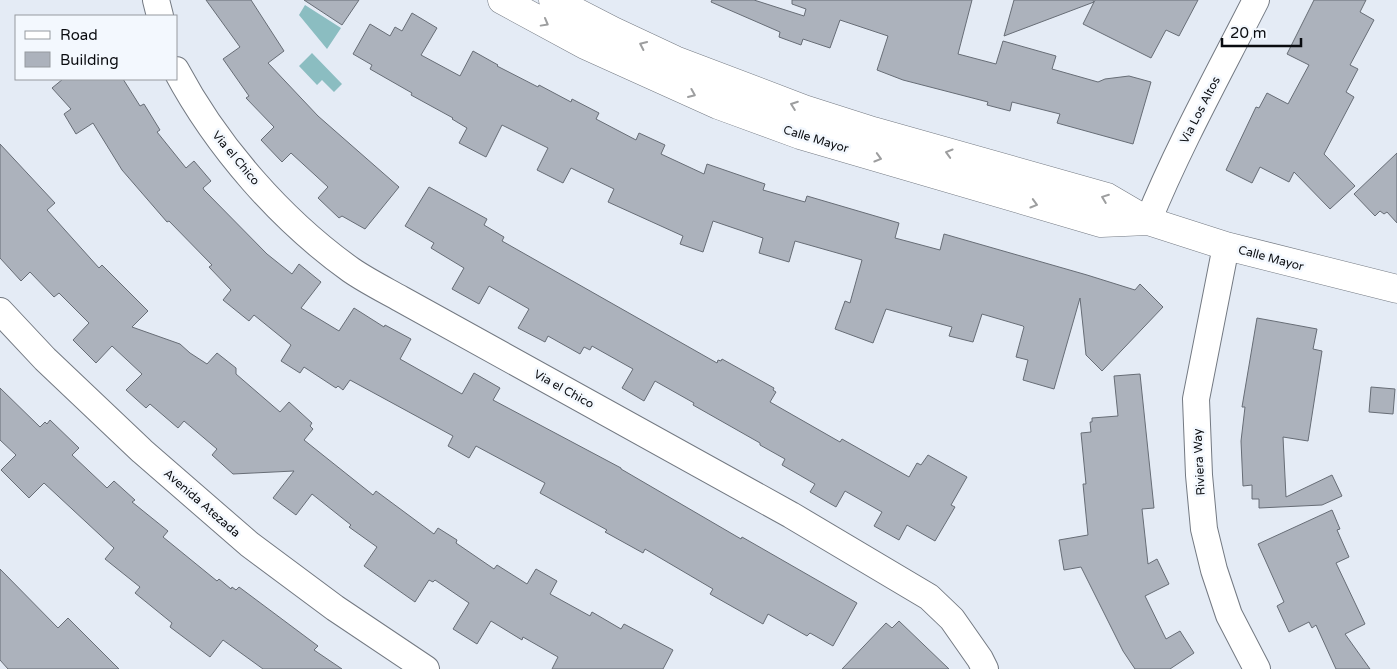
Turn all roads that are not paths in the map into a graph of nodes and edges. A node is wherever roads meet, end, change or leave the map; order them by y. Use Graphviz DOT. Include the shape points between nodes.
graph roads {
  1 [pos="156,0"];
  2 [pos="552,0"];
  3 [pos="1256,0"];
  4 [pos="507,1"];
  5 [pos="160,15"];
  6 [pos="178,74"];
  7 [pos="1148,221"];
  8 [pos="1226,246"];
  9 [pos="1397,289"];
  10 [pos="0,312"];
  11 [pos="426,669"];
  12 [pos="985,669"];
  13 [pos="1257,669"];
  1 -- 5 [label="street"];
  7 -- 2 [label="street, Calle Mayor, one-way" via="1107,197 873,131 776,99 675,60"];
  3 -- 7 [label="street, Via Los Altos"];
  4 -- 7 [label="street, Calle Mayor, one-way" via="585,45 659,80 800,135 1101,223"];
  6 -- 12 [label="street, Via el Chico" via="218,137 257,184 300,228 352,270 790,515 929,597 952,619"];
  7 -- 8 [label="street, Calle Mayor"];
  8 -- 9 [label="street, Calle Mayor"];
  8 -- 13 [label="street, Riviera Way" via="1196,399 1199,474 1204,529 1214,570 1229,614"];
  10 -- 11 [label="street, Avenida Atezada" via="142,451 249,544 334,608"];
}
